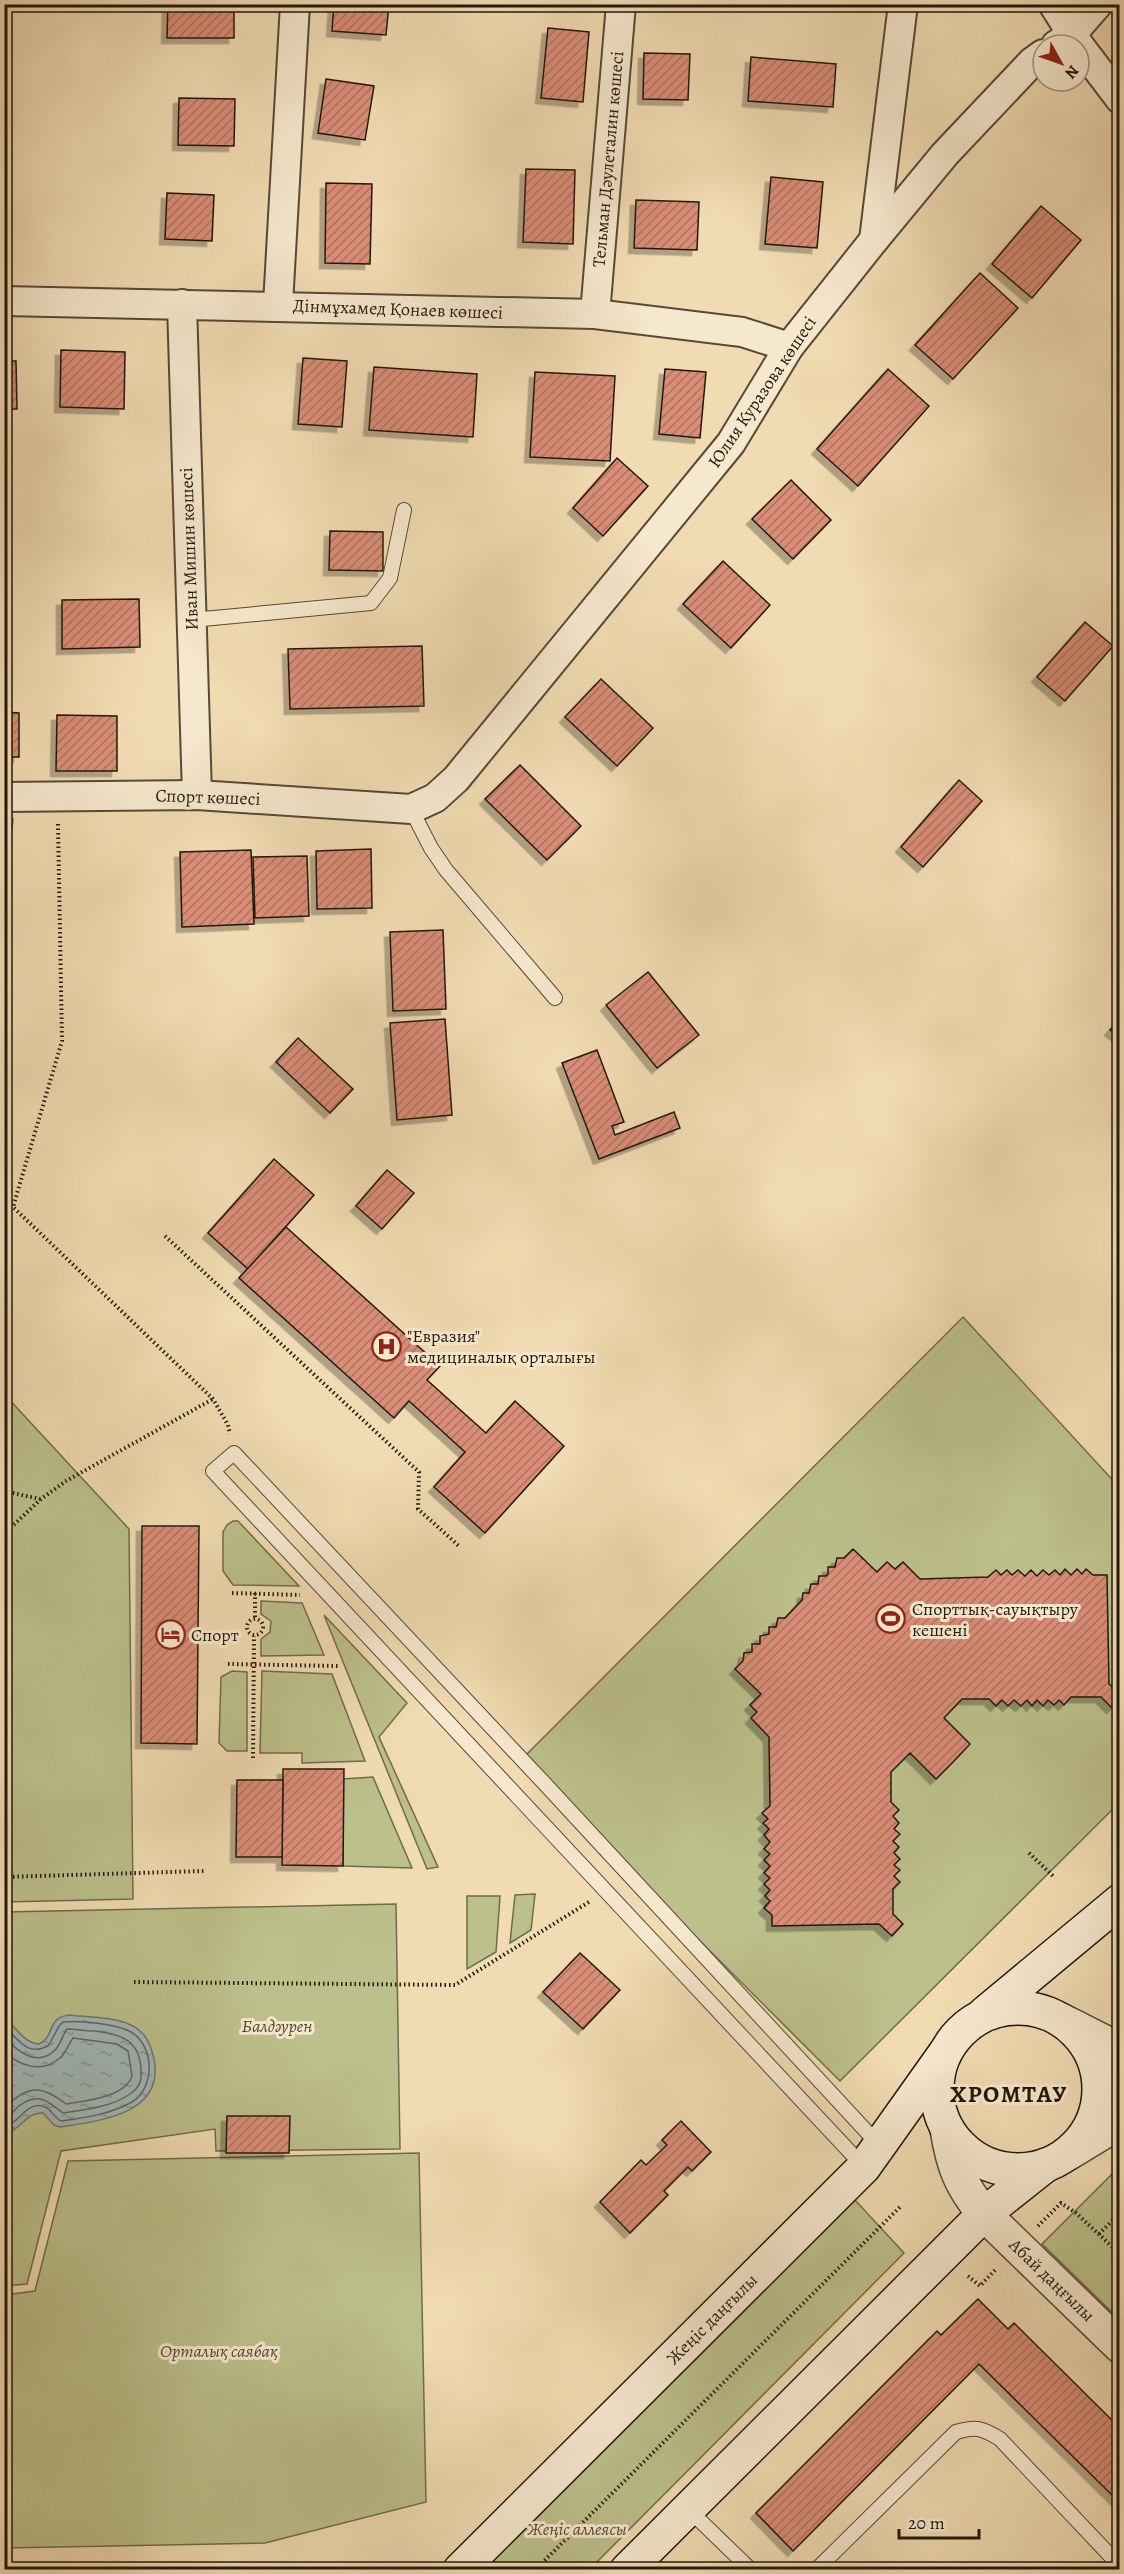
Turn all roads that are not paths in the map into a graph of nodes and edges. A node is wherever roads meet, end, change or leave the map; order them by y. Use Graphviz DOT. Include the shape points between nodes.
graph roads {
  1 [pos="295,4"];
  2 [pos="621,4"];
  3 [pos="903,4"];
  4 [pos="1053,4"];
  5 [pos="1098,4"];
  6 [pos="1066,33"];
  7 [pos="1078,33"];
  8 [pos="1031,63"];
  9 [pos="1091,66"];
  10 [pos="1119,99"];
  11 [pos="874,240"];
  12 [pos="4,301"];
  13 [pos="182,303"];
  14 [pos="278,305"];
  15 [pos="595,314"];
  16 [pos="789,346"];
  17 [pos="404,510"];
  18 [pos="192,620"];
  19 [pos="197,795"];
  20 [pos="4,797"];
  21 [pos="411,809"];
  22 [pos="555,998"];
  23 [pos="1119,1901"];
  24 [pos="979,2018"];
  25 [pos="1061,2020"];
  26 [pos="945,2052"];
  27 [pos="1114,2069"];
  28 [pos="1119,2122"];
  29 [pos="947,2129"];
  30 [pos="872,2156"];
  31 [pos="1057,2160"];
  32 [pos="984,2214"];
  33 [pos="1119,2346"];
  34 [pos="688,2509"];
  35 [pos="1119,2566"];
  36 [pos="460,2570"];
  37 [pos="627,2570"];
  38 [pos="751,2570"];
  39 [pos="816,2570"];
  1 -- 14 [label="street"];
  2 -- 15 [label="street, Тельман Дәулеталин көшесі"];
  3 -- 11 [label="street"];
  4 -- 6 [label="street"];
  5 -- 7 [label="street"];
  8 -- 11 [label="street, Юлия Куразова көшесі" via="945,154"];
  9 -- 10 [label="street"];
  11 -- 16 [label="street, Юлия Куразова көшесі"];
  12 -- 13 [label="street, Дінмұхамед Қонаев көшесі"];
  13 -- 14 [label="street, Дінмұхамед Қонаев көшесі"];
  13 -- 18 [label="street, Иван Мишин көшесі"];
  14 -- 15 [label="street, Дінмұхамед Қонаев көшесі"];
  15 -- 16 [label="street, Дінмұхамед Қонаев көшесі" via="742,332"];
  16 -- 21 [label="street, Юлия Куразова көшесі" via="723,452 456,779 435,798"];
  17 -- 18 [label="lane" via="390,578 371,603"];
  18 -- 19 [label="street, Иван Мишин көшесі"];
  19 -- 20 [label="street, Спорт көшесі"];
  19 -- 21 [label="street, Спорт көшесі"];
  21 -- 22 [label="lane" via="446,870"];
  23 -- 24 [label="main road, Жеңіс даңғылы"];
  24 -- 25 [label="main road" via="1002,2009 1023,2008"];
  24 -- 26 [label="main road, Жеңіс даңғылы"];
  25 -- 27 [label="main road"];
  25 -- 27 [label="main road" via="1089,2049 1097,2068"];
  26 -- 29 [label="main road" via="938,2078 938,2104"];
  26 -- 30 [label="main road, Жеңіс даңғылы"];
  27 -- 31 [label="main road" via="1084,2137"];
  28 -- 31 [label="main road"];
  29 -- 31 [label="main road" via="979,2161 1000,2168 1022,2170"];
  29 -- 32 [label="main road, Абай даңғылы" via="957,2175"];
  30 -- 30 [label="lane" via="537,1775 234,1453 213,1472 607,1891"];
  30 -- 36 [label="main road, Жеңіс даңғылы"];
  31 -- 32 [label="main road"];
  32 -- 33 [label="main road, Абай даңғылы"];
  32 -- 34 [label="main road"];
  34 -- 37 [label="main road"];
  34 -- 38 [label="lane"];
  35 -- 39 [label="lane" via="1000,2439 972,2427 956,2432"];
}
